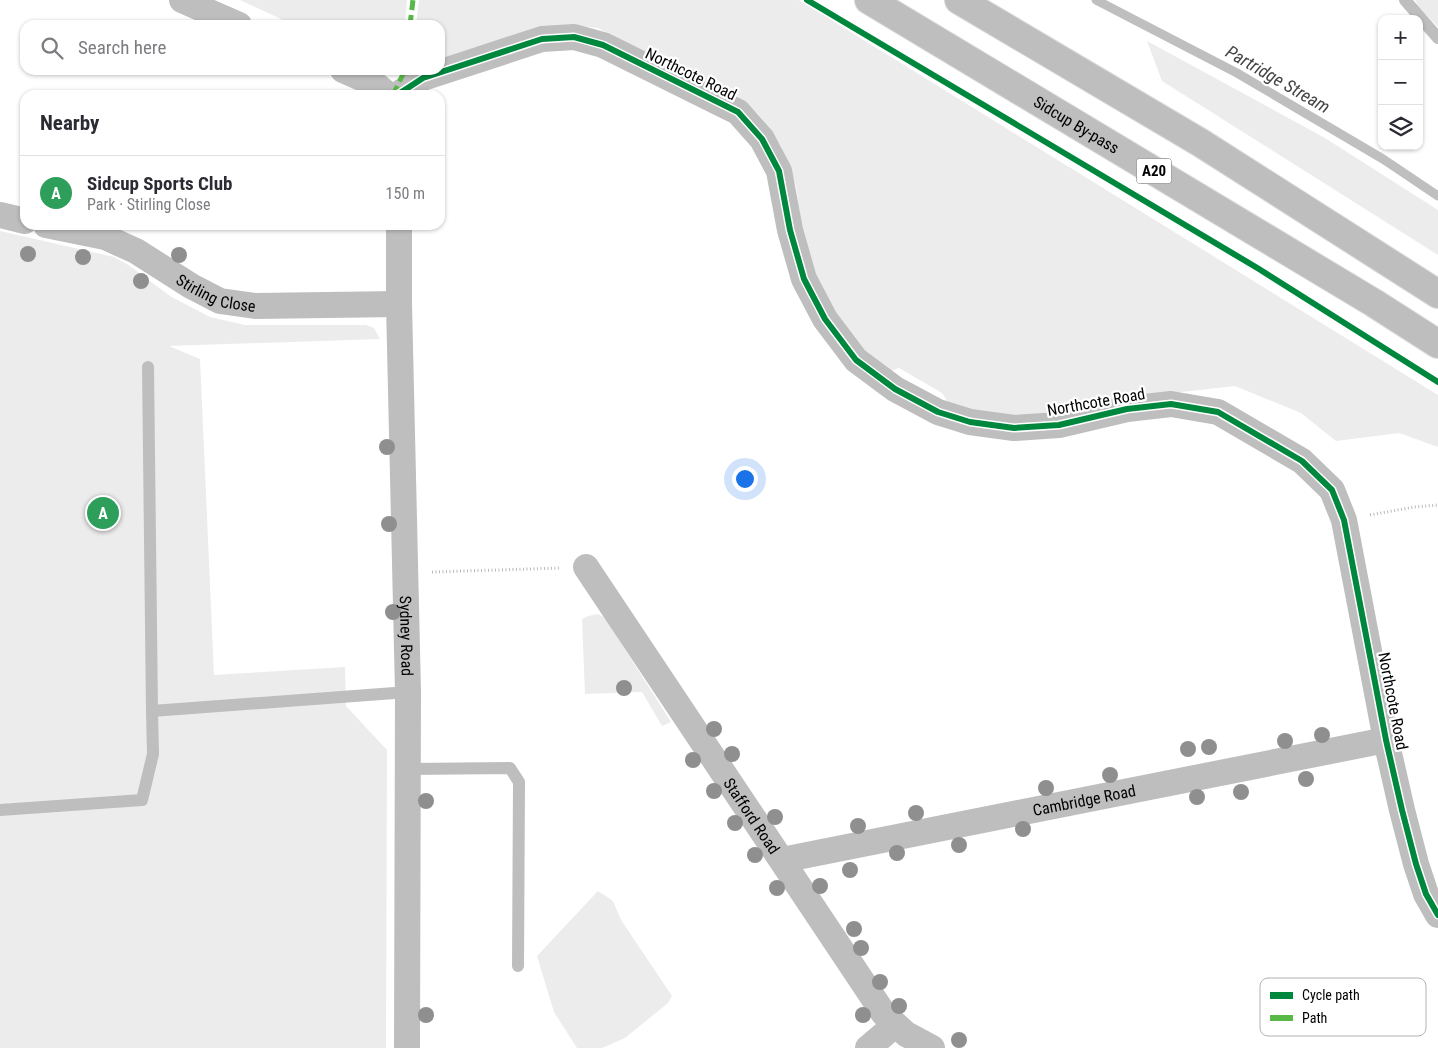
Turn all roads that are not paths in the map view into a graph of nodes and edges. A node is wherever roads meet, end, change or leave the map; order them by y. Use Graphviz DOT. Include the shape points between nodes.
graph roads {
  1 [pos="182,0"];
  2 [pos="869,0"];
  3 [pos="959,0"];
  4 [pos="1405,0"];
  5 [pos="228,20"];
  6 [pos="1438,38"];
  7 [pos="445,71"];
  8 [pos="354,75"];
  9 [pos="432,75"];
  10 [pos="382,90"];
  11 [pos="405,90"];
  12 [pos="0,215"];
  13 [pos="20,220"];
  14 [pos="71,230"];
  15 [pos="399,230"];
  16 [pos="1438,294"];
  17 [pos="399,304"];
  18 [pos="1438,344"];
  19 [pos="148,367"];
  20 [pos="586,568"];
  21 [pos="408,692"];
  22 [pos="152,710"];
  23 [pos="1386,740"];
  24 [pos="408,769"];
  25 [pos="0,810"];
  26 [pos="782,860"];
  27 [pos="1438,915"];
  28 [pos="518,966"];
  29 [pos="895,1025"];
  30 [pos="407,1048"];
  31 [pos="868,1048"];
  32 [pos="932,1048"];
  1 -- 5 [label="street"];
  2 -- 18 [label="highway, Sidcup By-pass / A20"];
  3 -- 16 [label="highway" via="1201,143"];
  4 -- 6 [label="lane"];
  7 -- 23 [label="street, Northcote Road" via="542,38 574,37 603,45 738,112 762,139 779,171 790,230 804,279 825,319 856,360 895,389 938,412 970,422 1014,428 1059,425 1127,409 1171,404 1218,412 1302,461 1332,490 1344,520"];
  8 -- 10 [label="street"];
  9 -- 11 [label="street, Northcote Road"];
  12 -- 13 [label="street"];
  14 -- 17 [label="street, Stirling Close" via="105,237 136,251 220,301 255,306"];
  15 -- 17 [label="street, Sydney Road"];
  17 -- 21 [label="street, Sydney Road"];
  19 -- 22 [label="lane"];
  20 -- 26 [label="street, Stafford Road"];
  21 -- 22 [label="lane"];
  21 -- 24 [label="street, Sydney Road"];
  22 -- 25 [label="lane" via="153,754 142,800"];
  23 -- 26 [label="street, Cambridge Road"];
  23 -- 27 [label="street, Northcote Road" via="1416,864 1426,894"];
  24 -- 28 [label="lane" via="510,768 519,782"];
  24 -- 30 [label="street, Sydney Road"];
  26 -- 29 [label="street, Stafford Road" via="884,1014"];
  29 -- 31 [label="street"];
  29 -- 32 [label="street, Stafford Road"];
}
